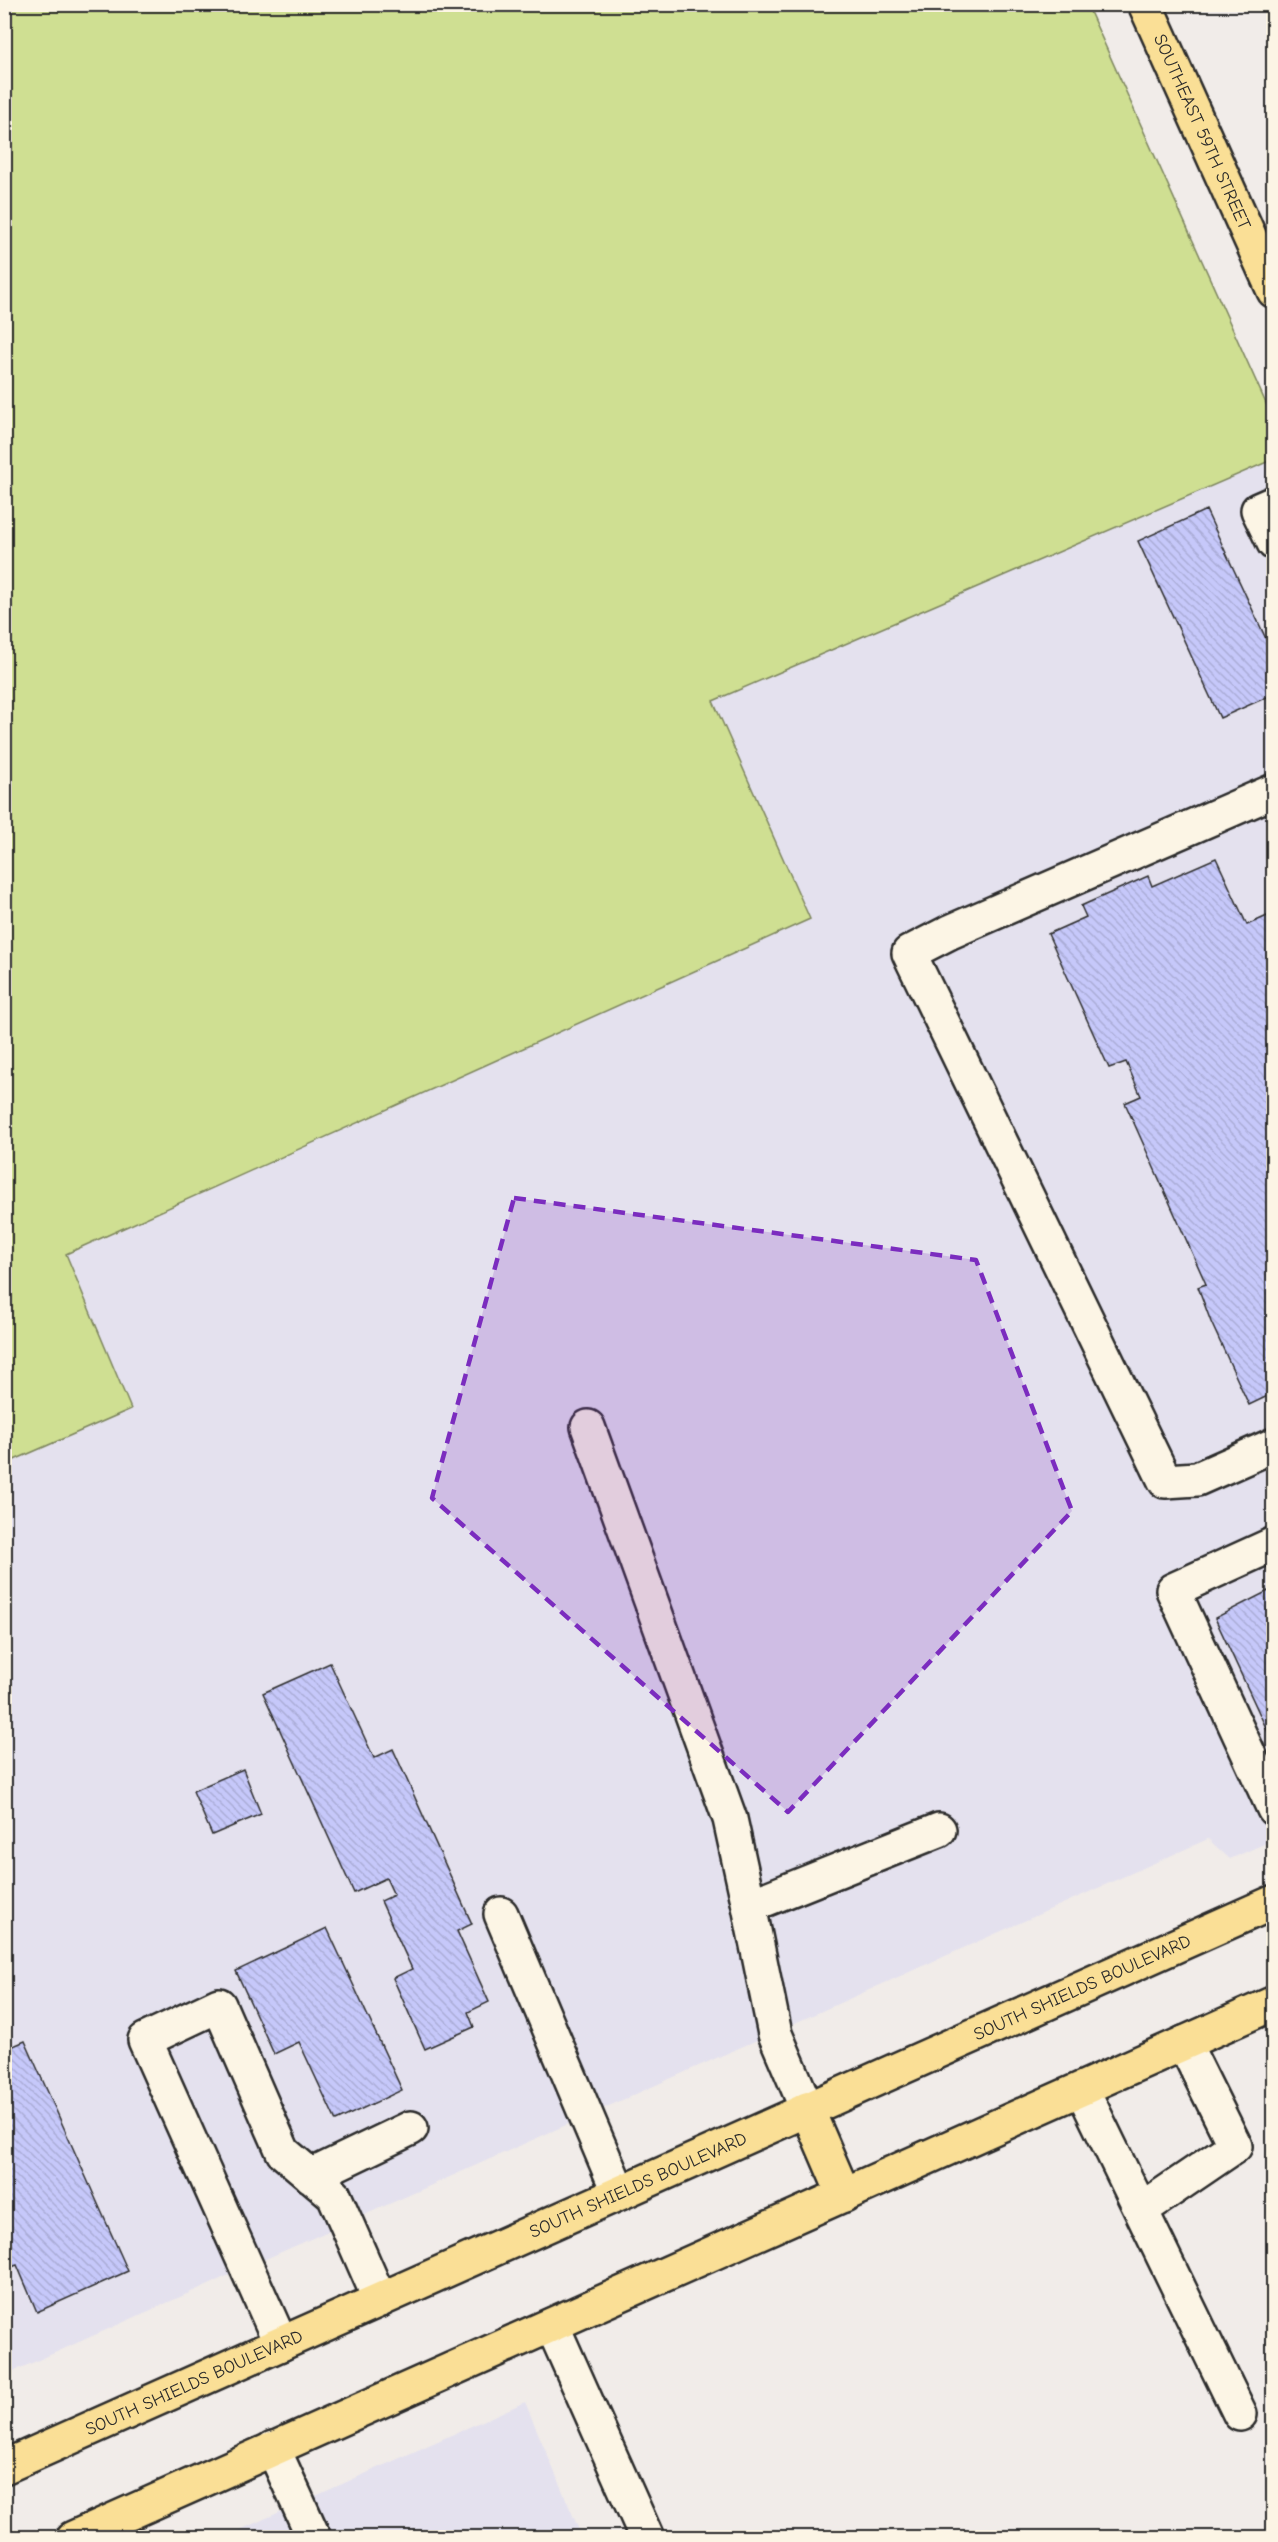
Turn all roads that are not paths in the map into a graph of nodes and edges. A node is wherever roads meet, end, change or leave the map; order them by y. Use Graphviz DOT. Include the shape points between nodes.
graph roads {
  1 [pos="1145,4"];
  2 [pos="1274,291"];
  3 [pos="1274,503"];
  4 [pos="1274,543"];
  5 [pos="1274,791"];
  6 [pos="588,1427"];
  7 [pos="1274,1445"];
  8 [pos="1274,1544"];
  9 [pos="1273,1807"];
  10 [pos="939,1830"];
  11 [pos="1274,1902"];
  12 [pos="749,1906"];
  13 [pos="501,1914"];
  14 [pos="1274,2003"];
  15 [pos="1184,2043"];
  16 [pos="1082,2089"];
  17 [pos="807,2109"];
  18 [pos="411,2128"];
  19 [pos="311,2176"];
  20 [pos="619,2193"];
  21 [pos="844,2195"];
  22 [pos="1141,2210"];
  23 [pos="380,2300"];
  24 [pos="552,2325"];
  25 [pos="281,2344"];
  26 [pos="1240,2414"];
  27 [pos="273,2448"];
  28 [pos="4,2467"];
  29 [pos="73,2538"];
  30 [pos="314,2538"];
  31 [pos="647,2538"];
  1 -- 2 [label="main road, SOUTHEAST 59TH STREET"];
  3 -- 4 [label="street" via="1258,510"];
  5 -- 7 [label="street" via="909,953 1165,1481 1197,1479"];
  6 -- 12 [label="street" via="730,1819"];
  8 -- 9 [label="street" via="1173,1590"];
  10 -- 12 [label="street"];
  11 -- 17 [label="main road, SOUTH SHIELDS BOULEVARD"];
  12 -- 17 [label="street" via="775,2034"];
  13 -- 20 [label="street"];
  14 -- 15 [label="main road"];
  15 -- 16 [label="main road"];
  15 -- 22 [label="street" via="1235,2146"];
  16 -- 21 [label="main road"];
  16 -- 22 [label="street"];
  17 -- 20 [label="main road, SOUTH SHIELDS BOULEVARD"];
  17 -- 21 [label="main road"];
  18 -- 19 [label="street"];
  19 -- 23 [label="street" via="334,2195"];
  19 -- 25 [label="street" via="283,2152 219,2005 145,2040"];
  20 -- 23 [label="main road, SOUTH SHIELDS BOULEVARD"];
  21 -- 24 [label="main road"];
  22 -- 26 [label="street"];
  23 -- 25 [label="main road, SOUTH SHIELDS BOULEVARD"];
  24 -- 27 [label="main road"];
  24 -- 31 [label="street"];
  25 -- 28 [label="main road, SOUTH SHIELDS BOULEVARD"];
  27 -- 29 [label="main road"];
  27 -- 30 [label="street"];
}
